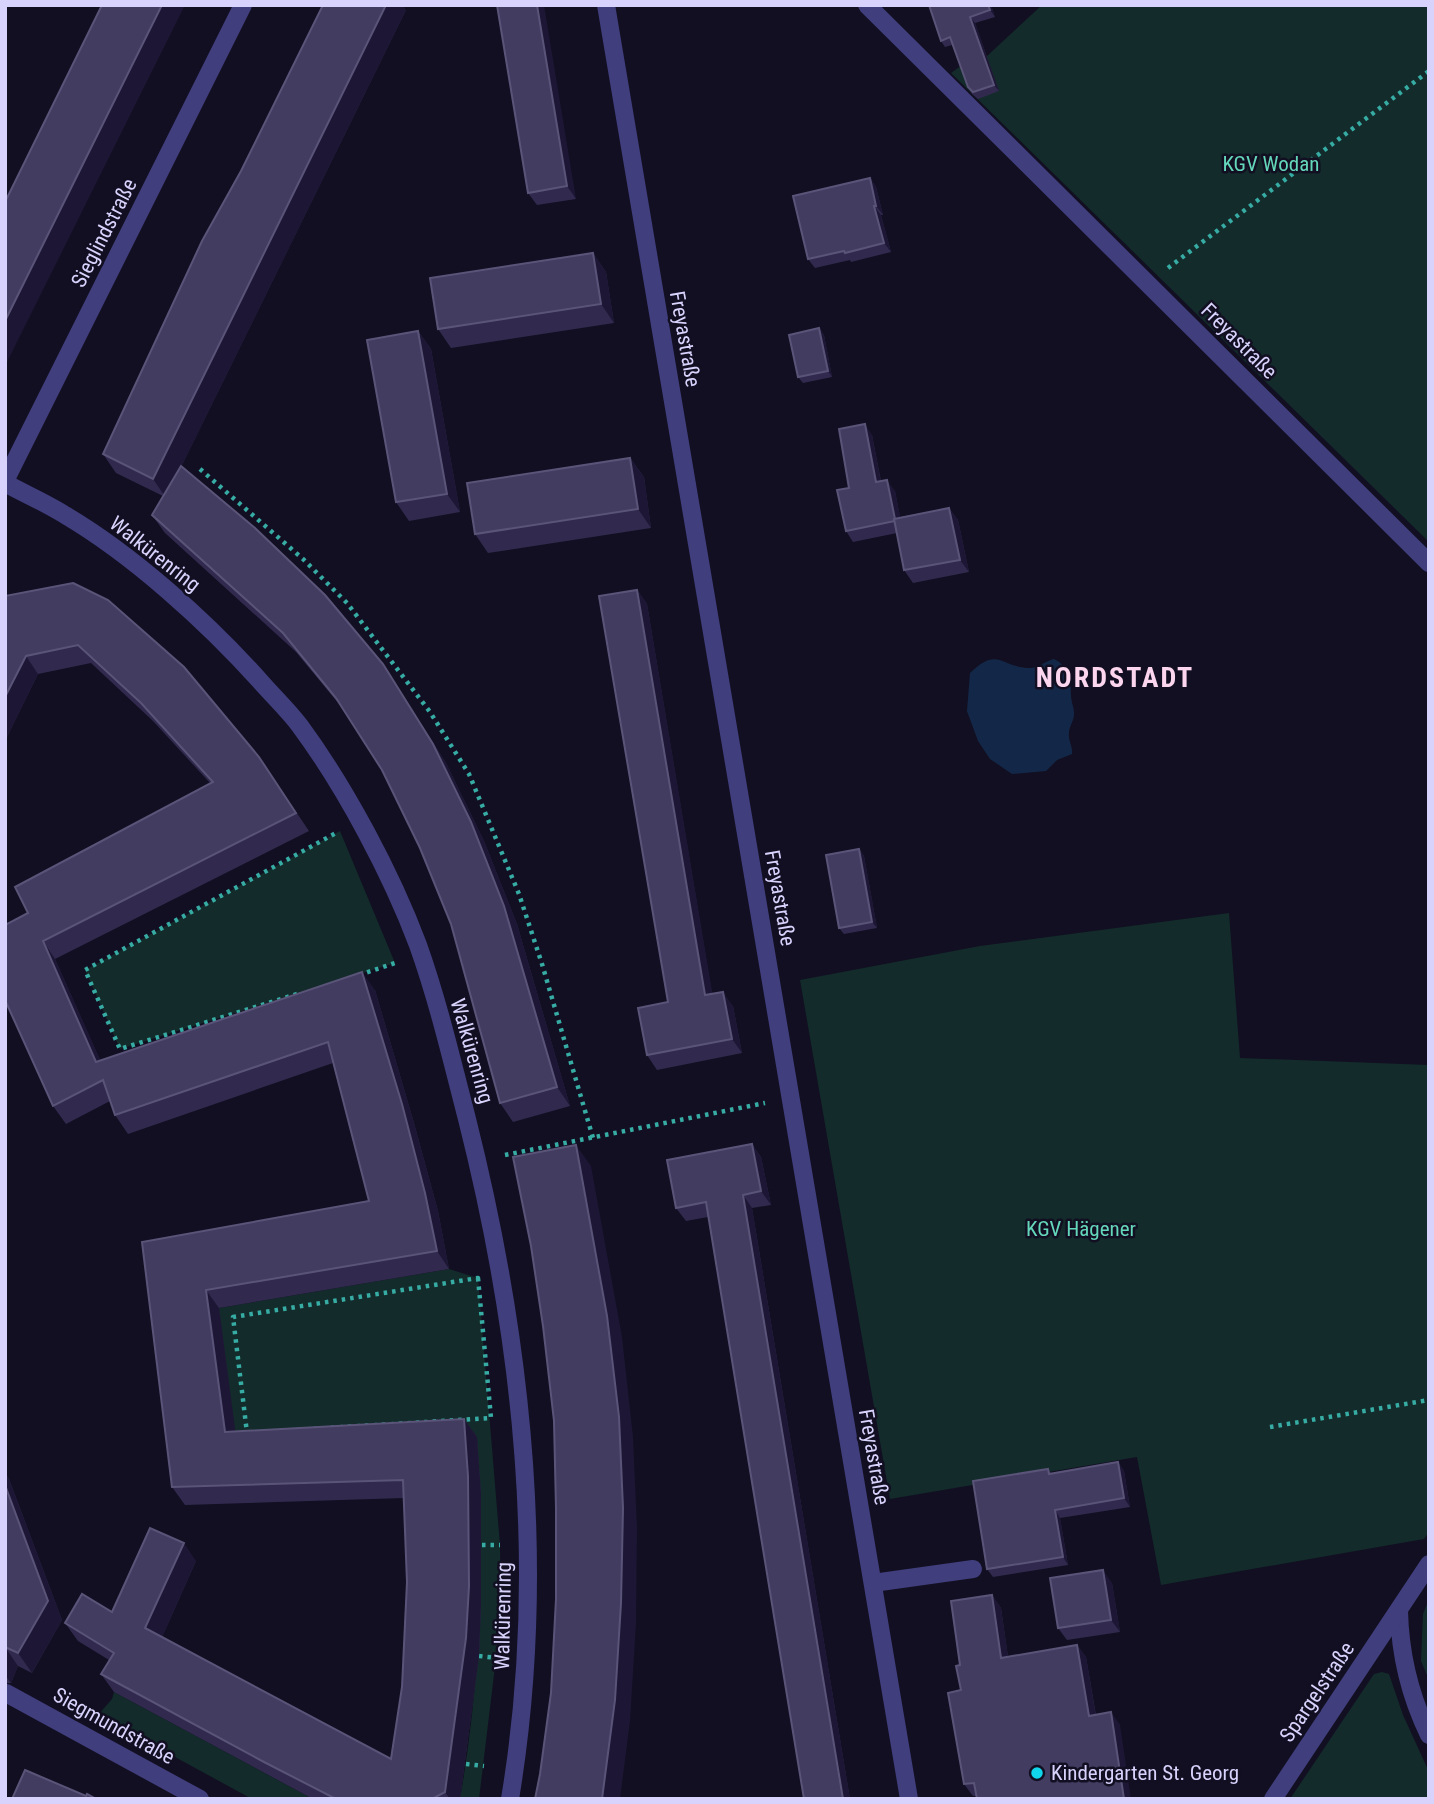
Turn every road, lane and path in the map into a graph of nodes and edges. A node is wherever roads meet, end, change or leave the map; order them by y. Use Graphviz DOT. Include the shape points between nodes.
graph roads {
  1 [pos="243,5"];
  2 [pos="606,5"];
  3 [pos="867,5"];
  4 [pos="1429,71"];
  5 [pos="1148,284"];
  6 [pos="200,469"];
  7 [pos="5,482"];
  8 [pos="1429,563"];
  9 [pos="340,831"];
  10 [pos="395,963"];
  11 [pos="356,975"];
  12 [pos="303,992"];
  13 [pos="790,1098"];
  14 [pos="593,1138"];
  15 [pos="505,1155"];
  16 [pos="1429,1400"];
  17 [pos="416,1423"];
  18 [pos="1270,1427"];
  19 [pos="314,1429"];
  20 [pos="416,1432"];
  21 [pos="315,1438"];
  22 [pos="482,1545"];
  23 [pos="500,1545"];
  24 [pos="1429,1564"];
  25 [pos="973,1569"];
  26 [pos="873,1583"];
  27 [pos="1399,1611"];
  28 [pos="479,1656"];
  29 [pos="497,1658"];
  30 [pos="6,1693"];
  31 [pos="1429,1735"];
  32 [pos="466,1764"];
  33 [pos="484,1766"];
  34 [pos="200,1799"];
  35 [pos="510,1799"];
  36 [pos="909,1799"];
  37 [pos="1273,1799"];
  1 -- 7 [label="street, Sieglindstraße"];
  2 -- 13 [label="street, Freyastraße"];
  3 -- 5 [label="street, Freyastraße"];
  4 -- 5 [label="path"];
  5 -- 8 [label="street, Freyastraße"];
  6 -- 14 [label="path" via="347,603 430,712 469,774 519,894"];
  7 -- 35 [label="street, Walkürenring" via="67,516 187,608 290,714 344,792 417,944 478,1164 517,1370 526,1483 528,1605 524,1692"];
  9 -- 12 [label="path" via="85,970 120,1049"];
  10 -- 11 [label="path"];
  13 -- 14 [label="path"];
  13 -- 26 [label="street, Freyastraße"];
  14 -- 15 [label="path"];
  16 -- 18 [label="path"];
  17 -- 19 [label="path"];
  17 -- 19 [label="path" via="491,1418 478,1278 233,1317 247,1433"];
  17 -- 20 [label="path"];
  19 -- 21 [label="path"];
  22 -- 23 [label="path"];
  24 -- 27 [label="street, Spargelstraße"];
  25 -- 26 [label="street"];
  26 -- 36 [label="street, Freyastraße"];
  27 -- 31 [label="street" via="1400,1647 1412,1695"];
  27 -- 37 [label="street, Spargelstraße"];
  28 -- 29 [label="path"];
  30 -- 34 [label="street, Siegmundstraße"];
  32 -- 33 [label="path"];
}
